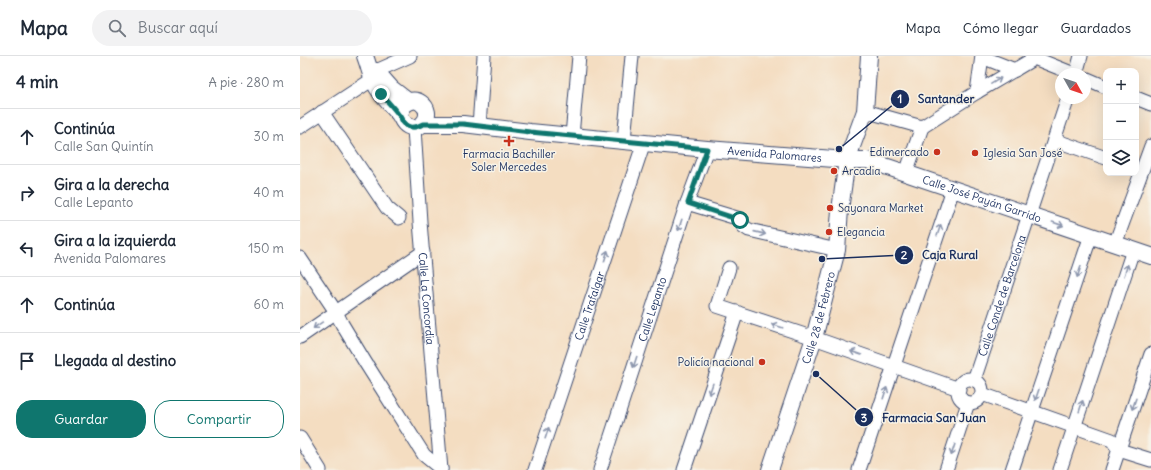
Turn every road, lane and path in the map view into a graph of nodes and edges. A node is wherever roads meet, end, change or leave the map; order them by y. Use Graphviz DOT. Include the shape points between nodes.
graph roads {
  1 [pos="410,56"];
  2 [pos="484,56"];
  3 [pos="579,56"];
  4 [pos="632,56"];
  5 [pos="870,56"];
  6 [pos="982,56"];
  7 [pos="1081,56"];
  8 [pos="1036,57"];
  9 [pos="370,67"];
  10 [pos="1061,68"];
  11 [pos="1077,68"];
  12 [pos="1015,70"];
  13 [pos="1091,81"];
  14 [pos="1103,86"];
  15 [pos="978,92"];
  16 [pos="1139,99"];
  17 [pos="409,102"];
  18 [pos="1066,104"];
  19 [pos="1151,104"];
  20 [pos="865,111"];
  21 [pos="322,112"];
  22 [pos="400,116"];
  23 [pos="421,120"];
  24 [pos="479,126"];
  25 [pos="300,127"];
  26 [pos="922,127"];
  27 [pos="572,136"];
  28 [pos="624,140"];
  29 [pos="1054,140"];
  30 [pos="644,142"];
  31 [pos="1151,146"];
  32 [pos="707,149"];
  33 [pos="1103,157"];
  34 [pos="847,160"];
  35 [pos="1139,169"];
  36 [pos="906,173"];
  37 [pos="1137,176"];
  38 [pos="953,189"];
  39 [pos="688,203"];
  40 [pos="1029,214"];
  41 [pos="399,218"];
  42 [pos="1091,235"];
  43 [pos="1115,244"];
  44 [pos="837,250"];
  45 [pos="1133,250"];
  46 [pos="423,252"];
  47 [pos="1151,256"];
  48 [pos="300,258"];
  49 [pos="729,268"];
  50 [pos="336,312"];
  51 [pos="737,312"];
  52 [pos="300,337"];
  53 [pos="814,338"];
  54 [pos="1151,354"];
  55 [pos="894,366"];
  56 [pos="1148,374"];
  57 [pos="974,380"];
  58 [pos="959,389"];
  59 [pos="982,394"];
  60 [pos="968,403"];
  61 [pos="1031,412"];
  62 [pos="1074,426"];
  63 [pos="300,438"];
  64 [pos="1119,450"];
  65 [pos="1151,460"];
  66 [pos="320,470"];
  67 [pos="441,470"];
  68 [pos="535,470"];
  69 [pos="600,470"];
  70 [pos="684,470"];
  71 [pos="770,470"];
  72 [pos="859,470"];
  73 [pos="946,470"];
  74 [pos="1012,470"];
  75 [pos="1060,470"];
  76 [pos="1112,470"];
  1 -- 9 [label="street"];
  2 -- 24 [label="street"];
  3 -- 27 [label="street"];
  4 -- 28 [label="street"];
  5 -- 20 [label="street, Calle 28 de Febrero"];
  6 -- 12 [label="street"];
  6 -- 15 [label="street"];
  7 -- 11 [label="street"];
  8 -- 10 [label="street"];
  8 -- 12 [label="street"];
  9 -- 17 [label="street"];
  9 -- 21 [label="street"];
  9 -- 22 [label="street" via="381,94"];
  15 -- 12 [label="street, one-way"];
  13 -- 14 [label="street"];
  15 -- 26 [label="street"];
  16 -- 19 [label="street"];
  17 -- 22 [label="street" via="402,107"];
  17 -- 23 [label="street" via="419,102 423,105"];
  18 -- 29 [label="street, Calle Conde de Barcelona"];
  20 -- 26 [label="street"];
  20 -- 34 [label="street, Calle 28 de Febrero"];
  21 -- 25 [label="street"];
  21 -- 41 [label="street" via="387,208"];
  22 -- 23 [label="street" via="410,127"];
  23 -- 24 [label="street, Avenida Palomares"];
  23 -- 46 [label="street, Calle La Concordia"];
  24 -- 27 [label="street, Avenida Palomares"];
  26 -- 36 [label="street"];
  27 -- 28 [label="street, Avenida Palomares"];
  28 -- 30 [label="street, Avenida Palomares"];
  29 -- 33 [label="street"];
  29 -- 40 [label="street, Calle Conde de Barcelona"];
  30 -- 32 [label="street, Avenida Palomares"];
  68 -- 30 [label="street, Calle Trafalgar, one-way"];
  31 -- 35 [label="street"];
  32 -- 34 [label="street, Avenida Palomares"];
  32 -- 39 [label="street, Calle Lepanto"];
  34 -- 36 [label="street, Calle José Payán Garrido" via="867,160"];
  34 -- 44 [label="street, Calle 28 de Febrero"];
  36 -- 38 [label="street, Calle José Payán Garrido"];
  37 -- 43 [label="street"];
  38 -- 40 [label="street, Calle José Payán Garrido"];
  55 -- 38 [label="street, one-way"];
  39 -- 44 [label="street, one-way" via="740,220 749,230"];
  39 -- 69 [label="street, Calle Lepanto, one-way"];
  40 -- 42 [label="street, Calle José Payán Garrido, one-way"];
  40 -- 57 [label="street, Calle Conde de Barcelona"];
  42 -- 43 [label="street, Calle José Payán Garrido"];
  42 -- 61 [label="street, one-way"];
  43 -- 45 [label="street, Calle José Payán Garrido"];
  44 -- 53 [label="street, Calle 28 de Febrero"];
  45 -- 47 [label="street, Calle José Payán Garrido"];
  62 -- 45 [label="street, one-way"];
  46 -- 50 [label="street"];
  46 -- 67 [label="street, Calle La Concordia"];
  48 -- 50 [label="street"];
  49 -- 51 [label="street" via="717,306"];
  50 -- 52 [label="street, one-way"];
  50 -- 67 [label="street" via="424,456"];
  53 -- 51 [label="street, one-way"];
  51 -- 70 [label="street, one-way"];
  55 -- 53 [label="street, one-way"];
  53 -- 71 [label="street, Calle 28 de Febrero"];
  54 -- 56 [label="street"];
  55 -- 58 [label="street"];
  72 -- 55 [label="street, one-way"];
  56 -- 64 [label="street, one-way"];
  57 -- 58 [label="street" via="964,381"];
  57 -- 59 [label="street" via="981,386"];
  58 -- 60 [label="street" via="960,398"];
  59 -- 60 [label="street" via="976,401"];
  59 -- 61 [label="street"];
  60 -- 73 [label="street, one-way"];
  61 -- 62 [label="street"];
  61 -- 74 [label="street"];
  62 -- 64 [label="street" via="1112,440"];
  62 -- 75 [label="street"];
  63 -- 66 [label="street"];
  64 -- 65 [label="street"];
  64 -- 76 [label="street"];
}
